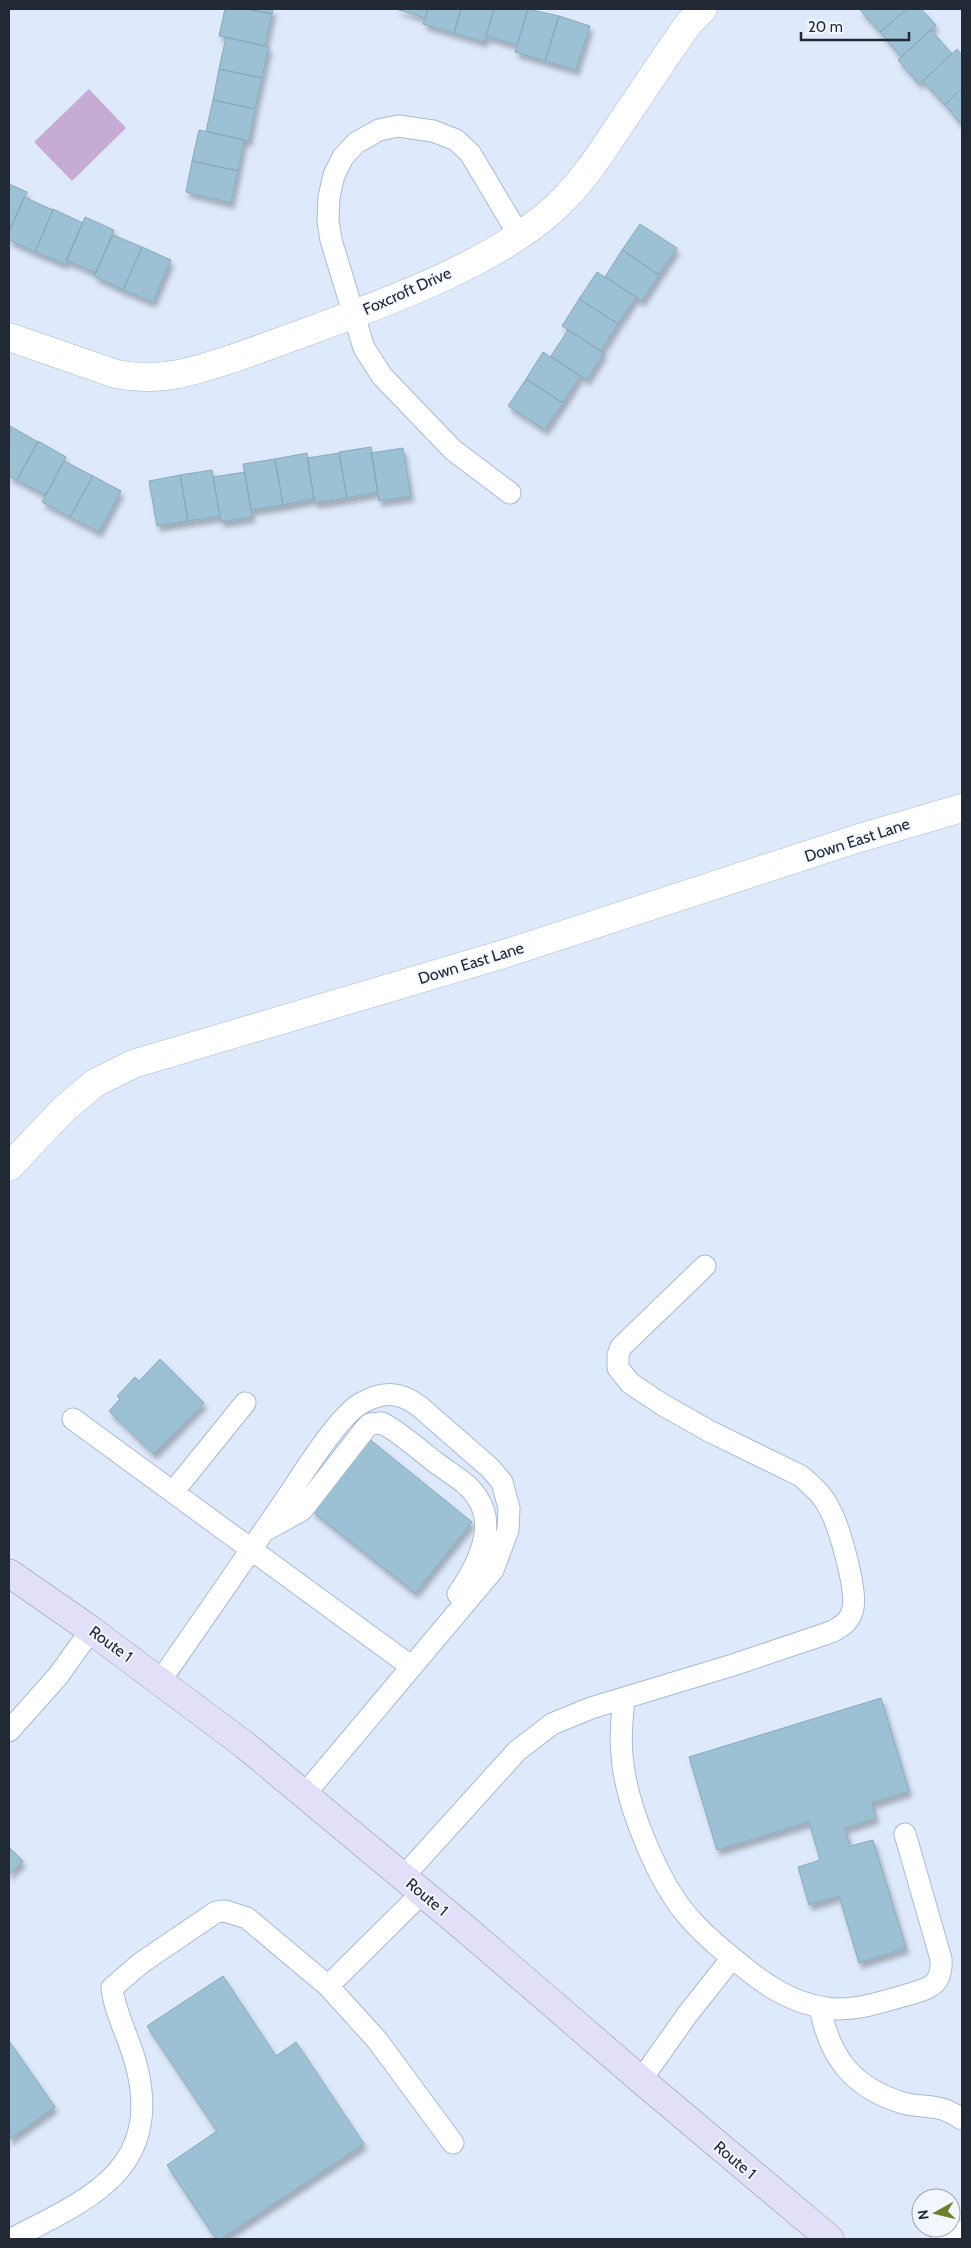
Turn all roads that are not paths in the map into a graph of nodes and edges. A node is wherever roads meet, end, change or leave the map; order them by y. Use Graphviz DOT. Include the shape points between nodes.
graph roads {
  1 [pos="703,9"];
  2 [pos="519,235"];
  3 [pos="353,315"];
  4 [pos="9,337"];
  5 [pos="510,494"];
  6 [pos="962,808"];
  7 [pos="9,1167"];
  8 [pos="705,1266"];
  9 [pos="245,1403"];
  10 [pos="73,1419"];
  11 [pos="173,1492"];
  12 [pos="264,1530"];
  13 [pos="252,1548"];
  14 [pos="9,1573"];
  15 [pos="91,1630"];
  16 [pos="426,1651"];
  17 [pos="412,1667"];
  18 [pos="160,1681"];
  19 [pos="624,1698"];
  20 [pos="9,1731"];
  21 [pos="304,1795"];
  22 [pos="905,1834"];
  23 [pos="412,1885"];
  24 [pos="732,1958"];
  25 [pos="328,1986"];
  26 [pos="820,2007"];
  27 [pos="641,2080"];
  28 [pos="962,2120"];
  29 [pos="453,2142"];
  30 [pos="962,2231"];
  31 [pos="11,2239"];
  32 [pos="830,2239"];
  33 [pos="942,2239"];
  1 -- 2 [label="street, Foxcroft Drive" via="689,23 594,163 560,203"];
  2 -- 3 [label="street, Foxcroft Drive" via="448,274"];
  2 -- 3 [label="lane" via="483,172 456,140 405,126 387,127 371,134 356,143 343,157 334,175 329,197 331,240"];
  3 -- 4 [label="street, Foxcroft Drive" via="180,374 154,377 116,374"];
  3 -- 5 [label="lane" via="364,348 382,376 453,450"];
  6 -- 7 [label="street, Down East Lane" via="507,953 133,1064 96,1083"];
  8 -- 19 [label="lane" via="621,1347 618,1368 630,1383 663,1405 801,1476 817,1491 830,1508 838,1530 854,1595 853,1609 842,1626 830,1632"];
  9 -- 11 [label="lane"];
  10 -- 11 [label="lane"];
  11 -- 13 [label="lane"];
  12 -- 13 [label="lane"];
  12 -- 16 [label="lane" via="302,1510 370,1424 390,1428 473,1492 480,1500 484,1519 484,1544 477,1561"];
  12 -- 16 [label="lane" via="346,1416 360,1404 381,1395 407,1397 490,1468 502,1482 509,1508 508,1530 493,1570"];
  13 -- 17 [label="lane"];
  13 -- 18 [label="lane"];
  14 -- 15 [label="main road, Route 1"];
  15 -- 18 [label="main road, Route 1"];
  15 -- 20 [label="lane" via="58,1676"];
  16 -- 17 [label="lane"];
  17 -- 21 [label="lane"];
  18 -- 21 [label="main road, Route 1"];
  19 -- 23 [label="lane" via="552,1724 517,1751"];
  19 -- 24 [label="lane" via="622,1757 642,1833 666,1883 691,1920"];
  21 -- 23 [label="main road, Route 1"];
  22 -- 26 [label="lane" via="941,1959 940,1977 934,1985 922,1990 868,2006 845,2009"];
  23 -- 25 [label="lane"];
  23 -- 27 [label="main road, Route 1"];
  24 -- 26 [label="lane" via="763,1983 806,2005"];
  24 -- 27 [label="lane"];
  25 -- 29 [label="lane" via="377,2040"];
  25 -- 31 [label="lane" via="247,1918 225,1910 201,1920 141,1962 112,1988 140,2080 142,2103 138,2136 130,2155 119,2172 100,2190"];
  26 -- 28 [label="lane" via="830,2046 859,2082 889,2098 944,2110"];
  27 -- 32 [label="main road, Route 1"];
  30 -- 33 [label="lane"];
}
